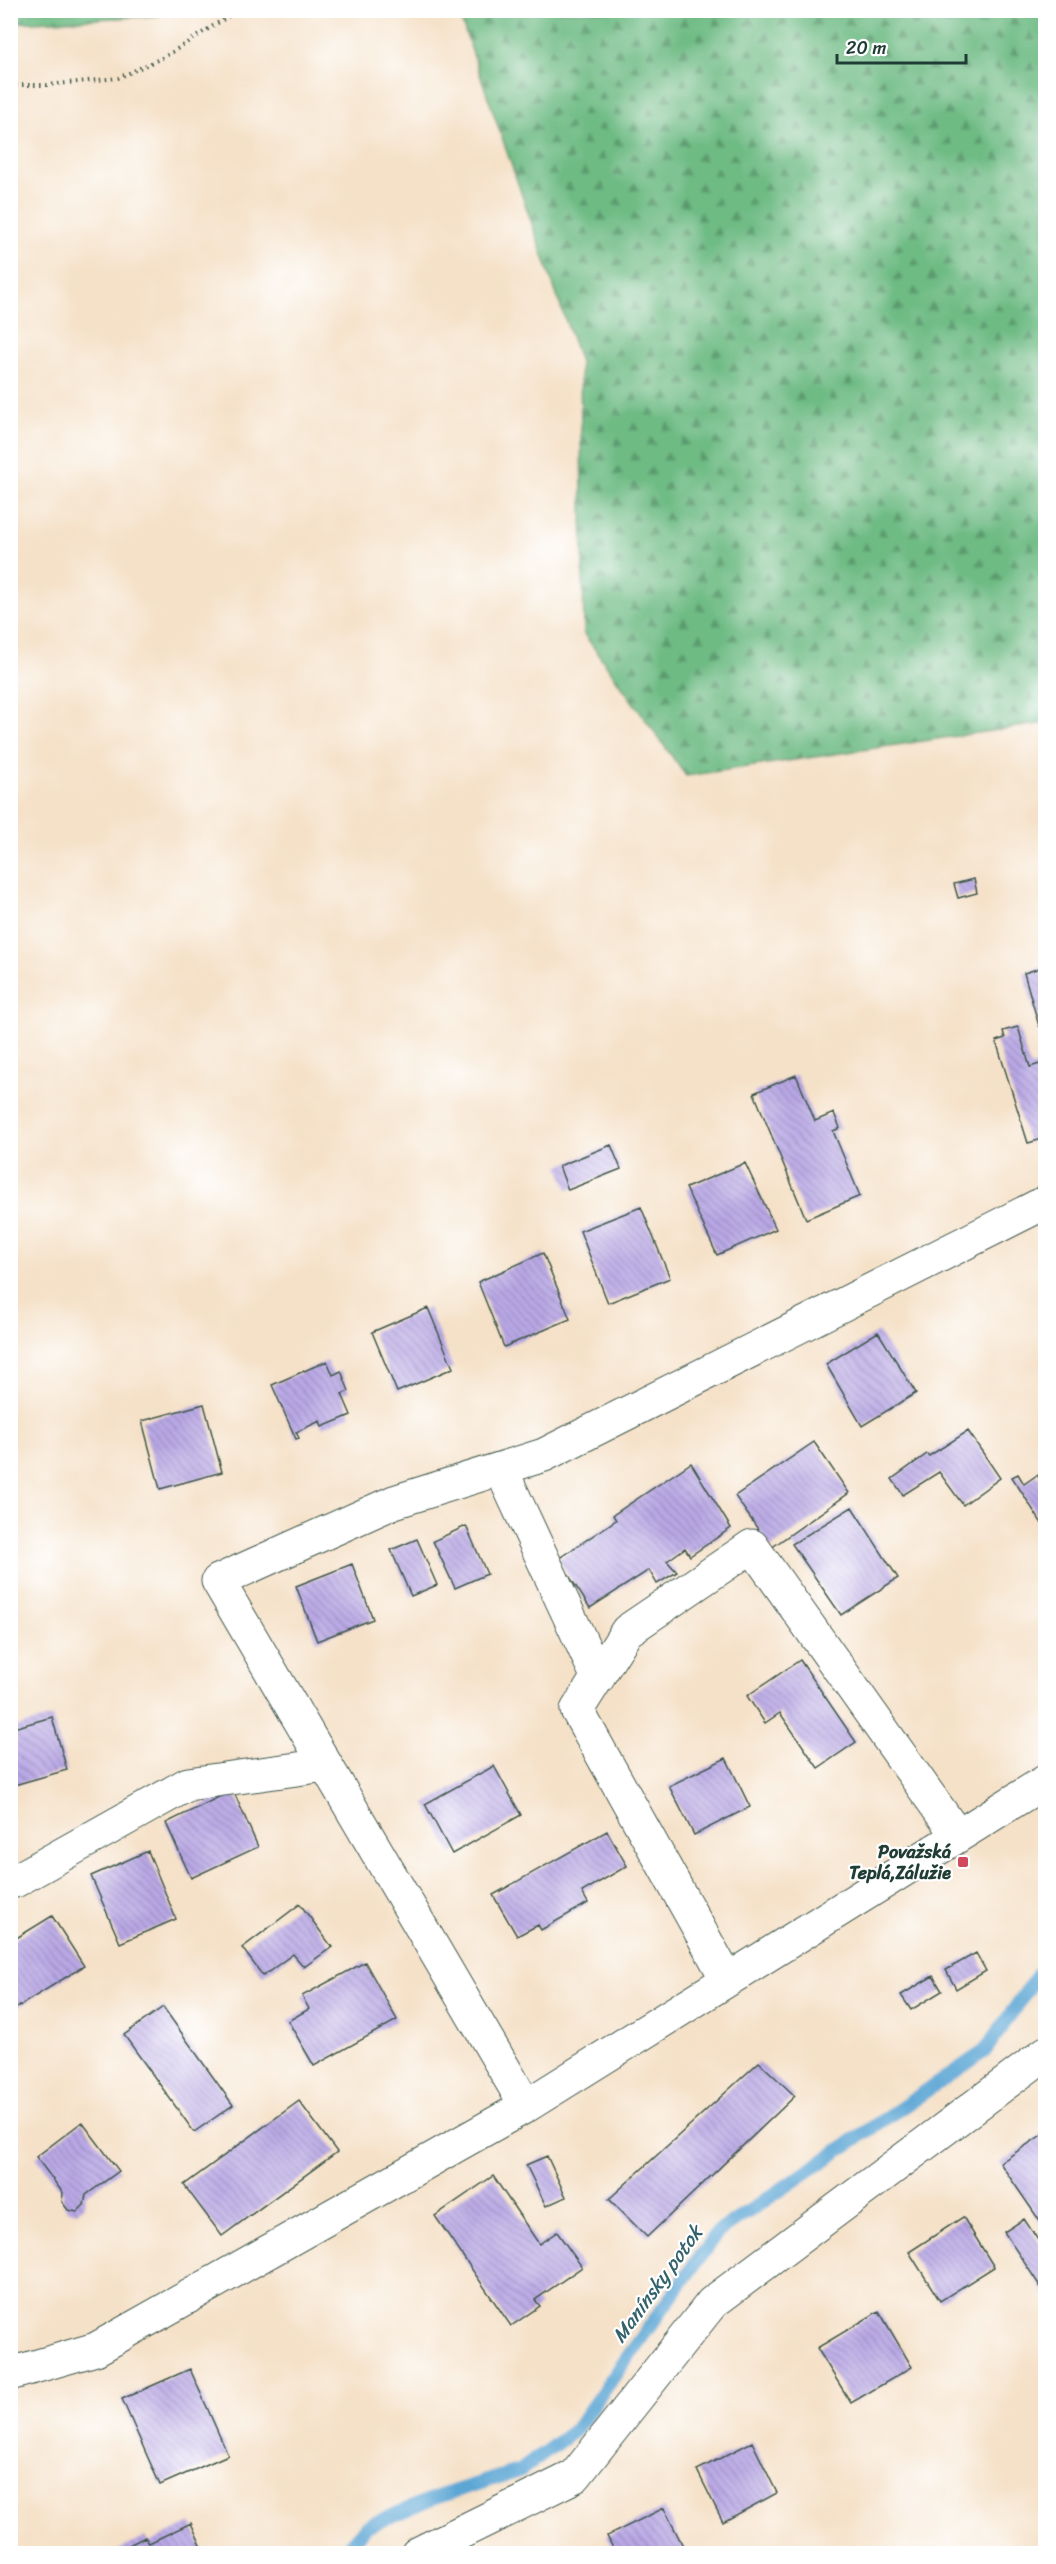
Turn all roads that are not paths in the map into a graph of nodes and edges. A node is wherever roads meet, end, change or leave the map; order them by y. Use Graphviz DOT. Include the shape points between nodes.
graph roads {
  1 [pos="1046,1202"];
  2 [pos="501,1469"];
  3 [pos="598,1678"];
  4 [pos="326,1765"];
  5 [pos="1046,1781"];
  6 [pos="957,1835"];
  7 [pos="15,1881"];
  8 [pos="727,1979"];
  9 [pos="1046,2053"];
  10 [pos="526,2106"];
  11 [pos="11,2374"];
  12 [pos="417,2553"];
  1 -- 2 [label="street" via="544,1455"];
  2 -- 3 [label="street"];
  2 -- 4 [label="street" via="394,1502 218,1581"];
  3 -- 6 [label="street" via="627,1631 752,1546"];
  3 -- 8 [label="street" via="578,1710"];
  4 -- 7 [label="street" via="188,1784"];
  4 -- 10 [label="street"];
  5 -- 6 [label="street"];
  6 -- 8 [label="street"];
  8 -- 10 [label="street"];
  9 -- 12 [label="street" via="712,2302 575,2476"];
  10 -- 11 [label="street" via="96,2349"];
}
